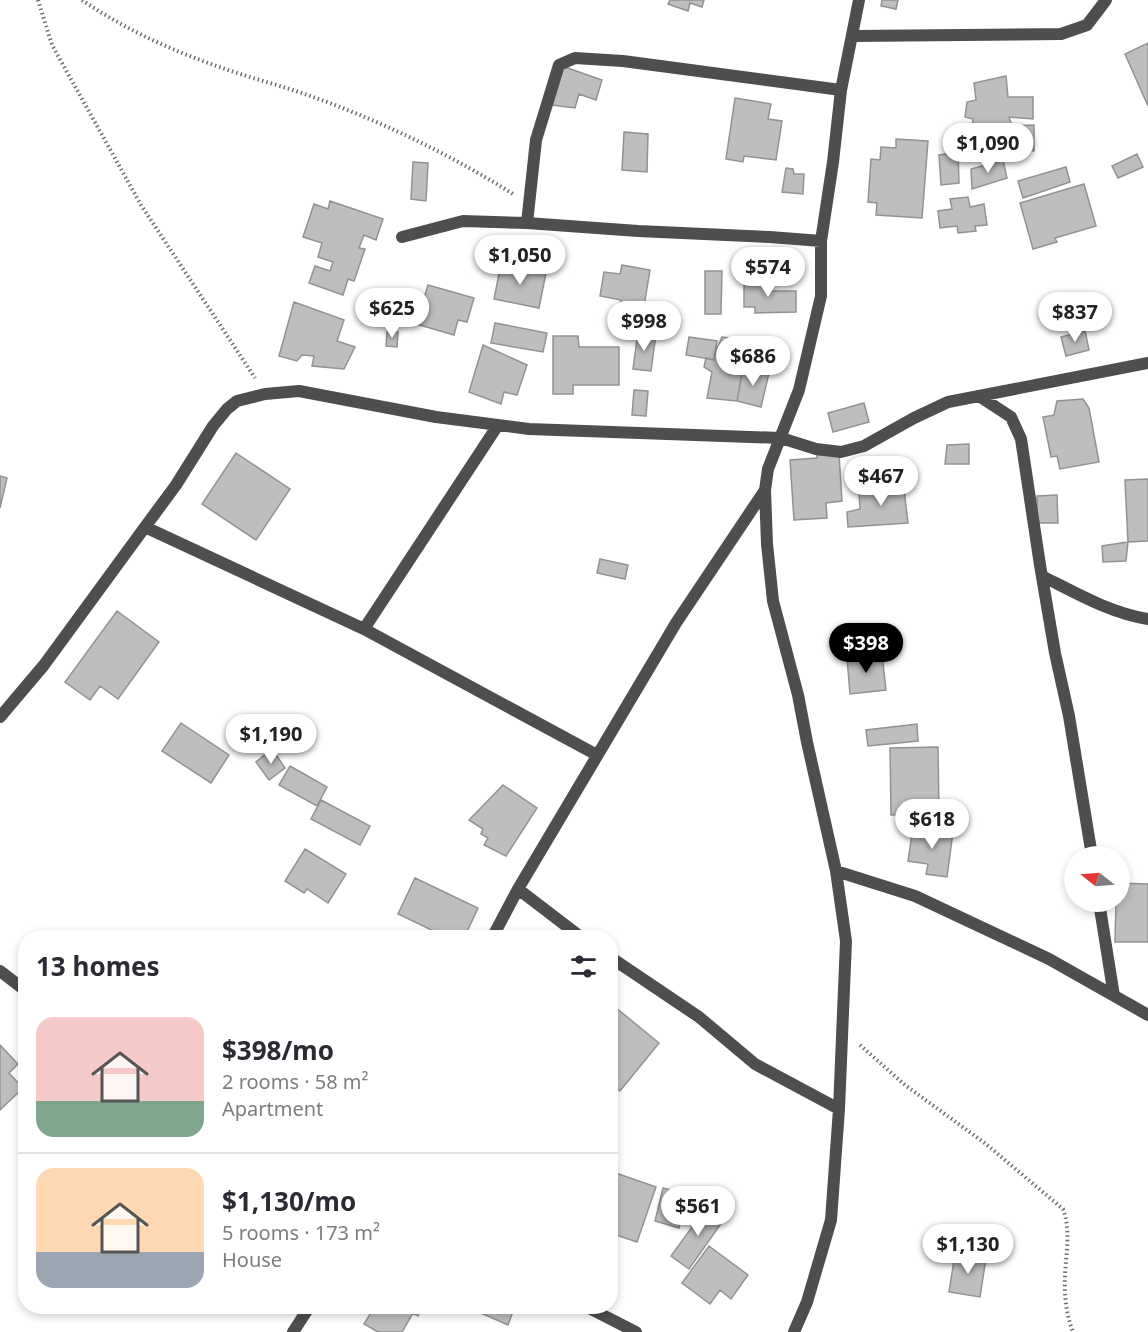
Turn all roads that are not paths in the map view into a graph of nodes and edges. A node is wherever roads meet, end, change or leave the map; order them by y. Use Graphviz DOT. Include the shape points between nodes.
graph roads {
  1 [pos="859,0"];
  2 [pos="1106,0"];
  3 [pos="853,36"];
  4 [pos="841,90"];
  5 [pos="527,223"];
  6 [pos="402,237"];
  7 [pos="821,241"];
  8 [pos="1148,363"];
  9 [pos="979,396"];
  10 [pos="498,425"];
  11 [pos="781,438"];
  12 [pos="765,490"];
  13 [pos="145,526"];
  14 [pos="1042,576"];
  15 [pos="1148,619"];
  16 [pos="364,629"];
  17 [pos="0,717"];
  18 [pos="597,755"];
  19 [pos="1090,846"];
  20 [pos="836,871"];
  21 [pos="518,890"];
  22 [pos="1101,912"];
  23 [pos="496,930"];
  24 [pos="571,930"];
  25 [pos="618,962"];
  26 [pos="0,971"];
  27 [pos="18,985"];
  28 [pos="1114,996"];
  29 [pos="1148,1015"];
  30 [pos="839,1109"];
  31 [pos="305,1314"];
  32 [pos="601,1314"];
  33 [pos="293,1332"];
  34 [pos="636,1332"];
  35 [pos="794,1332"];
  1 -- 3 [label="street"];
  2 -- 3 [label="street" via="1087,25 1061,34"];
  3 -- 4 [label="street"];
  4 -- 5 [label="street" via="575,58 559,65 536,140"];
  4 -- 7 [label="street"];
  5 -- 6 [label="street" via="463,221"];
  5 -- 7 [label="street"];
  7 -- 11 [label="street" via="822,296 799,390"];
  8 -- 9 [label="street"];
  9 -- 11 [label="street" via="948,402 864,446 841,452"];
  9 -- 14 [label="street" via="1011,417 1021,439"];
  10 -- 11 [label="street"];
  10 -- 13 [label="street" via="299,391 237,401 213,426"];
  10 -- 16 [label="street"];
  11 -- 12 [label="street" via="768,469"];
  12 -- 18 [label="street" via="676,623"];
  12 -- 20 [label="street" via="773,601"];
  13 -- 16 [label="street"];
  13 -- 17 [label="street" via="44,665"];
  14 -- 15 [label="street" via="1097,603"];
  14 -- 19 [label="street"];
  16 -- 18 [label="street"];
  18 -- 21 [label="street"];
  20 -- 28 [label="street" via="915,896 1049,959"];
  20 -- 30 [label="street" via="846,940"];
  21 -- 23 [label="street"];
  21 -- 24 [label="street"];
  22 -- 28 [label="street"];
  25 -- 30 [label="street" via="699,1017 755,1064"];
  26 -- 27 [label="street"];
  28 -- 29 [label="street"];
  30 -- 35 [label="street" via="831,1220"];
  31 -- 33 [label="street"];
  32 -- 34 [label="street"];
}
